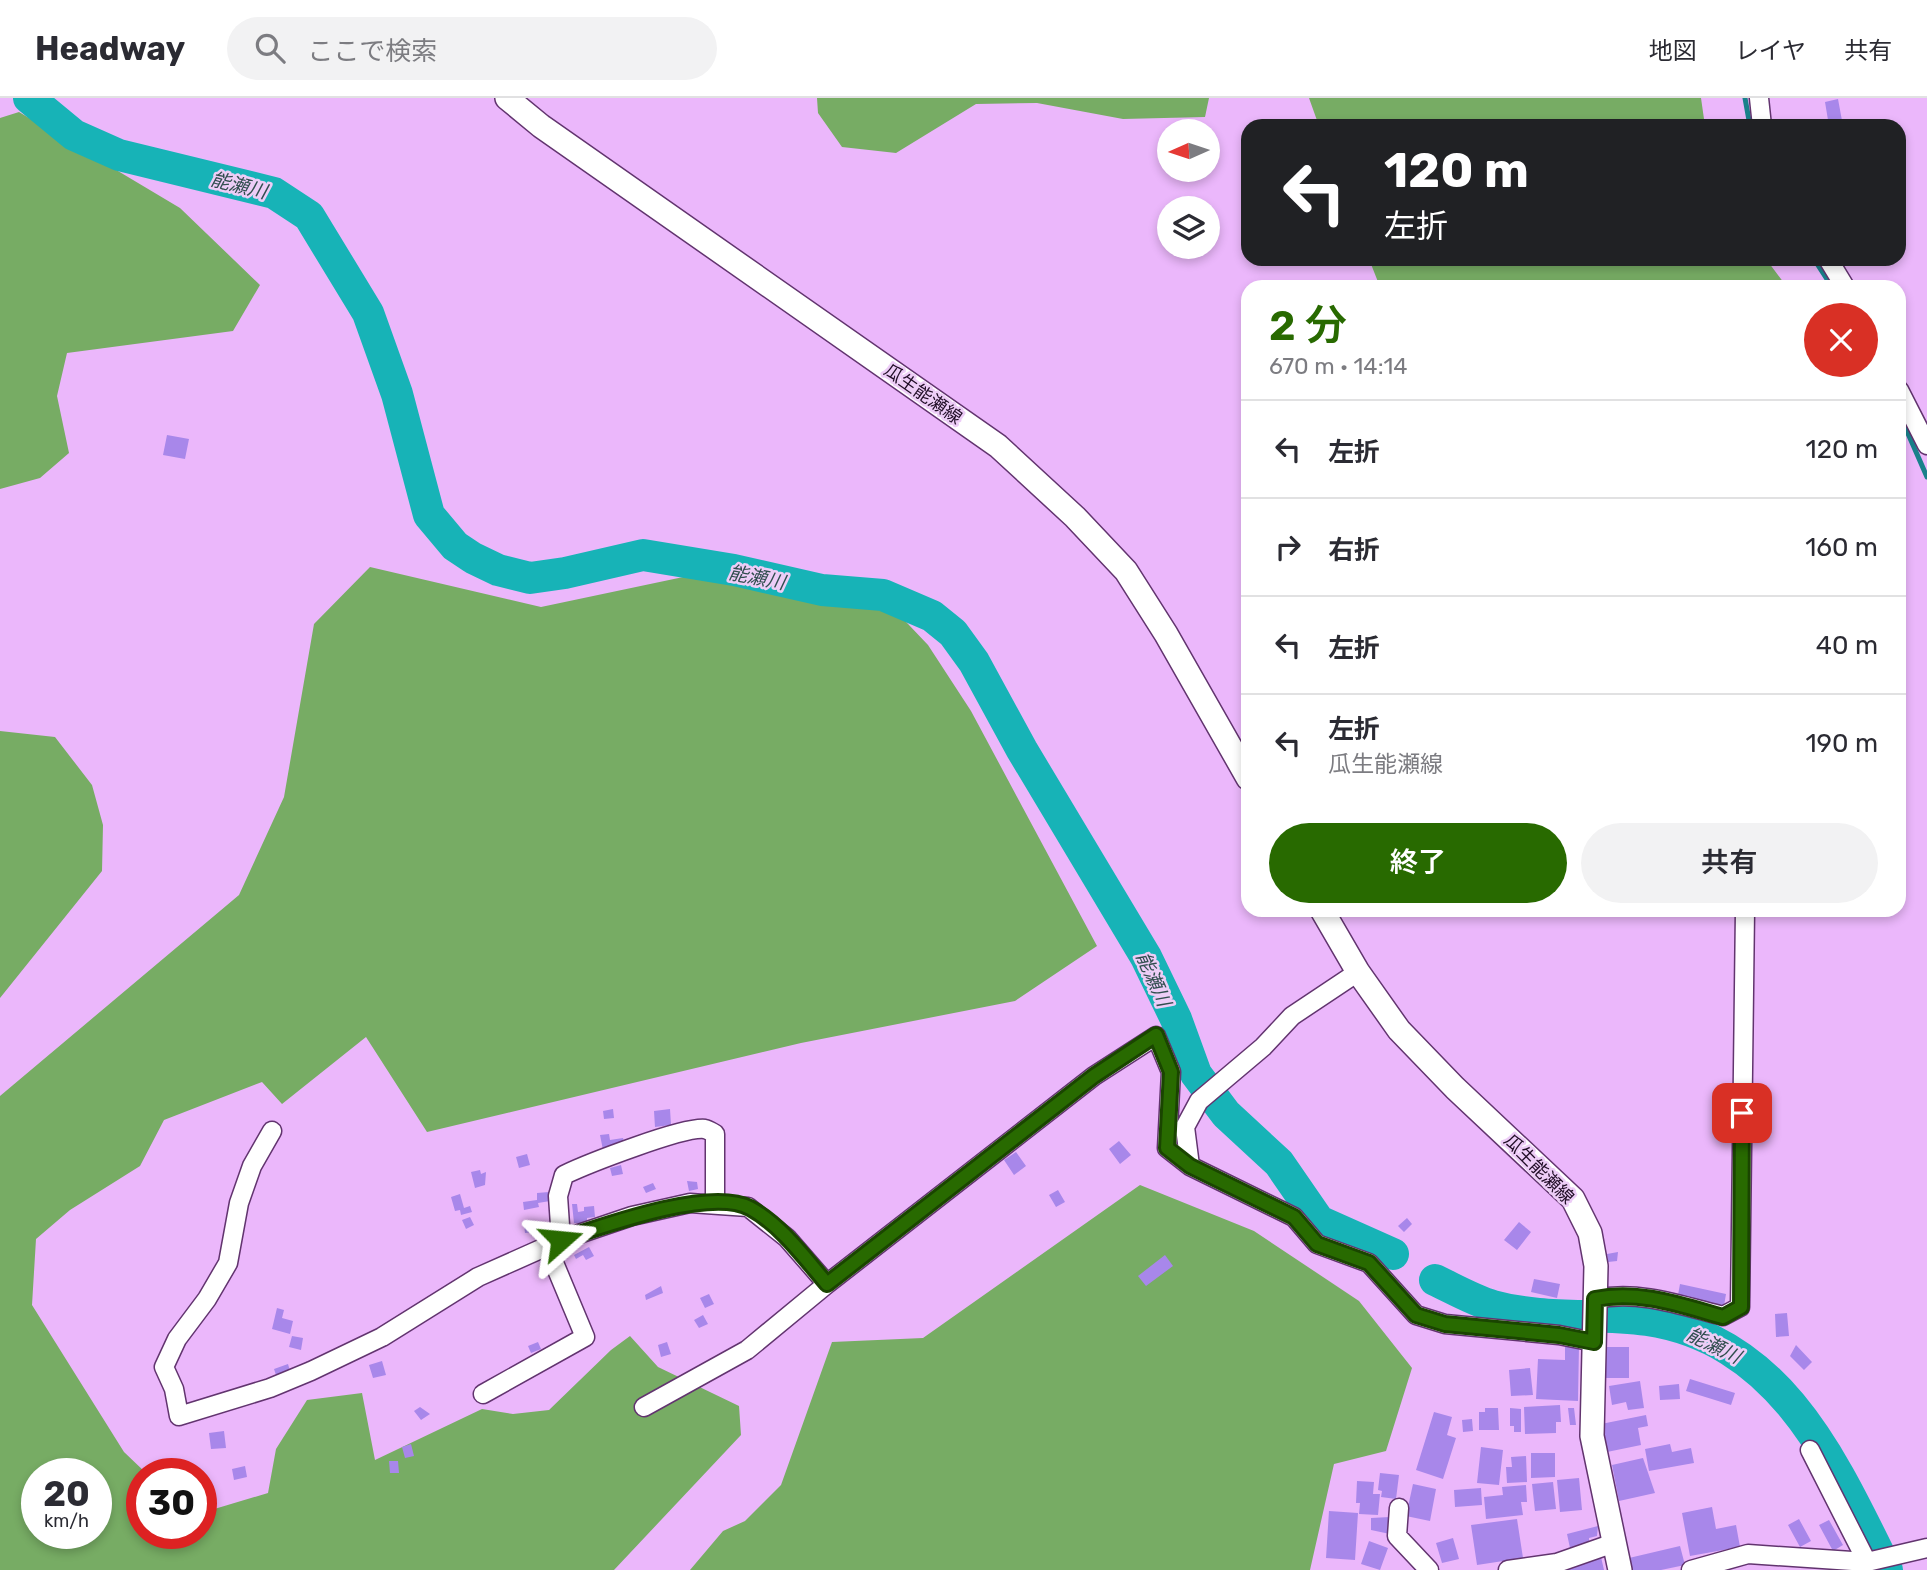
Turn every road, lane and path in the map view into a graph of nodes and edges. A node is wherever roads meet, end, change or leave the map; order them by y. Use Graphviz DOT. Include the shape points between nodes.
graph roads {
  1 [pos="507,98"];
  2 [pos="1759,98"];
  3 [pos="1761,119"];
  4 [pos="1906,404"];
  5 [pos="1927,445"];
  6 [pos="1241,766"];
  7 [pos="1326,917"];
  8 [pos="1745,917"];
  9 [pos="1358,972"];
  10 [pos="272,1131"];
  11 [pos="1190,1166"];
  12 [pos="715,1204"];
  13 [pos="554,1243"];
  14 [pos="827,1284"];
  15 [pos="1595,1299"];
  16 [pos="1594,1342"];
  17 [pos="483,1394"];
  18 [pos="645,1407"];
  19 [pos="1810,1450"];
  20 [pos="1399,1508"];
  21 [pos="1614,1543"];
  22 [pos="1919,1550"];
  23 [pos="1757,1562"];
  24 [pos="1867,1562"];
  25 [pos="1429,1570"];
  26 [pos="1508,1570"];
  27 [pos="1620,1570"];
  28 [pos="1691,1570"];
  1 -- 6 [label="main road, 瓜生能瀬線" via="998,446 1126,571"];
  2 -- 3 [label="street"];
  4 -- 5 [label="street"];
  7 -- 9 [label="main road, 瓜生能瀬線"];
  8 -- 15 [label="street" via="1741,1307 1723,1317 1650,1297"];
  9 -- 11 [label="street" via="1292,1016 1199,1101 1185,1127"];
  9 -- 15 [label="main road, 瓜生能瀬線" via="1399,1030 1573,1199 1590,1233"];
  10 -- 13 [label="street" via="252,1166 239,1203 228,1263 177,1339 164,1367 174,1389 178,1416 311,1371 382,1337 478,1277"];
  11 -- 14 [label="street" via="1167,1148 1171,1072 1156,1035 1094,1076"];
  11 -- 16 [label="street" via="1294,1217 1317,1244 1369,1263 1416,1315 1445,1324"];
  12 -- 13 [label="street" via="690,1203 632,1216"];
  12 -- 13 [label="street" via="715,1134 706,1129 668,1136 564,1175"];
  12 -- 14 [label="street" via="748,1207 788,1238"];
  13 -- 17 [label="street" via="585,1337"];
  14 -- 18 [label="street" via="747,1350"];
  15 -- 16 [label="main road, 瓜生能瀬線"];
  16 -- 21 [label="main road, 瓜生能瀬線" via="1592,1436"];
  19 -- 24 [label="street"];
  20 -- 25 [label="street" via="1397,1536"];
  21 -- 26 [label="street" via="1557,1563"];
  21 -- 27 [label="main road, 瓜生能瀬線"];
  22 -- 24 [label="street"];
  23 -- 24 [label="street"];
  23 -- 28 [label="street"];
}
